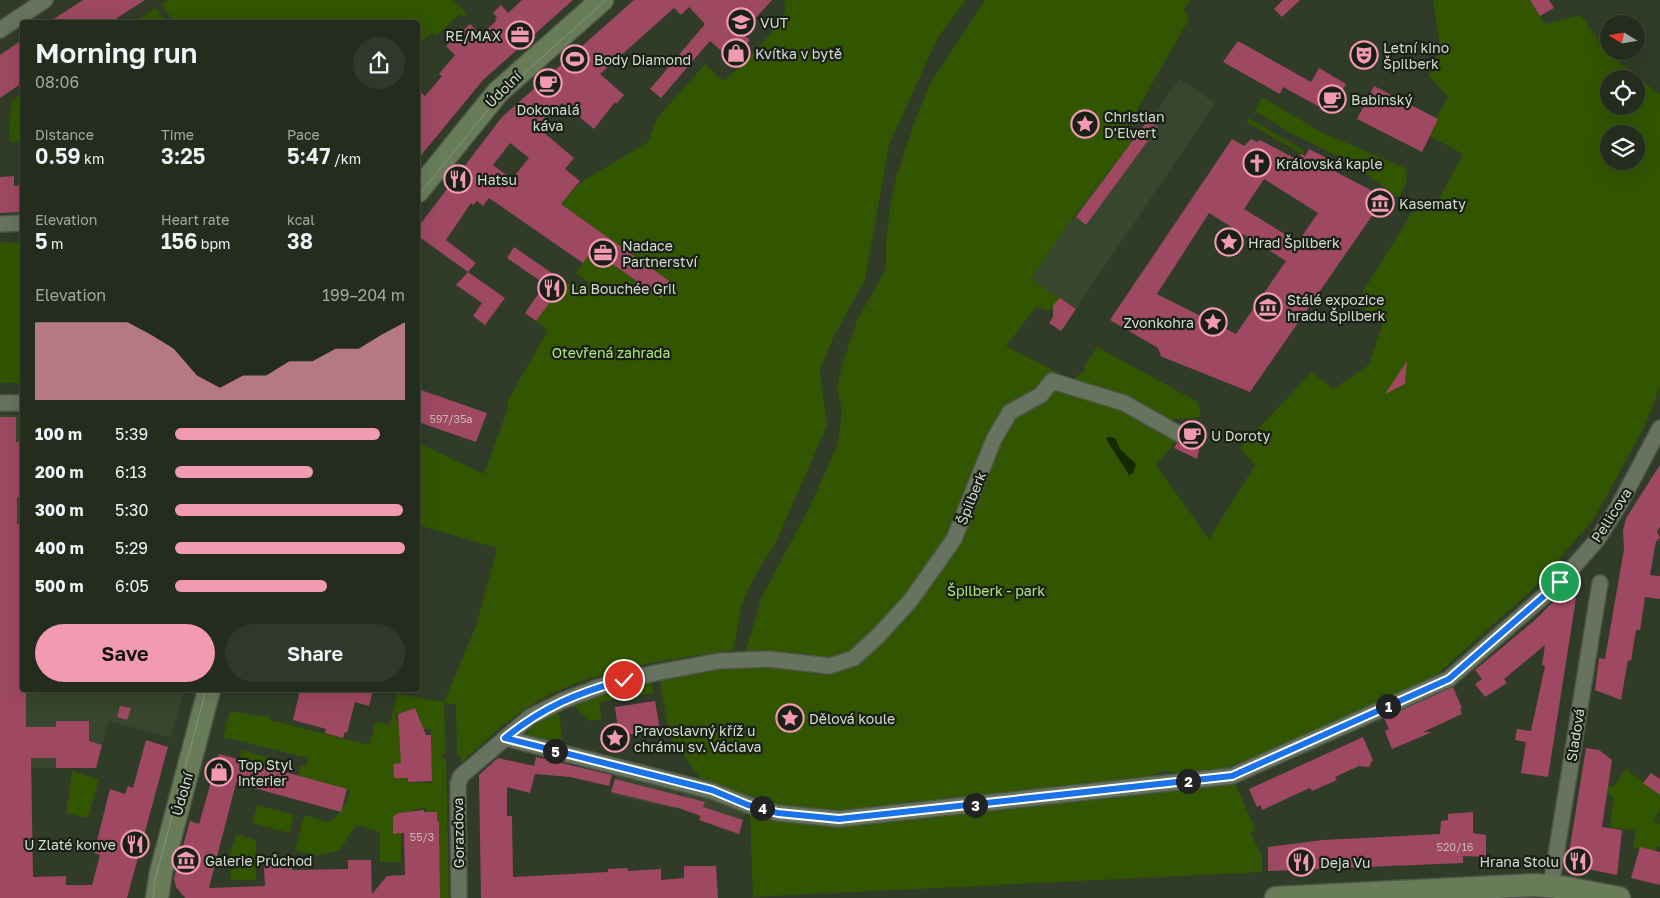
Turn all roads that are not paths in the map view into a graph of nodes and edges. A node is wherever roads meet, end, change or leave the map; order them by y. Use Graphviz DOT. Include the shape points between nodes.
graph roads {
  1 [pos="45,0"];
  2 [pos="602,0"];
  3 [pos="0,30"];
  4 [pos="420,189"];
  5 [pos="20,223"];
  6 [pos="0,224"];
  7 [pos="20,402"];
  8 [pos="0,403"];
  9 [pos="1660,428"];
  10 [pos="1180,436"];
  11 [pos="1600,584"];
  12 [pos="768,659"];
  13 [pos="208,692"];
  14 [pos="505,738"];
  15 [pos="1551,886"];
  16 [pos="157,898"];
  17 [pos="460,898"];
  18 [pos="1276,898"];
  19 [pos="1619,898"];
  1 -- 3 [label="street"];
  2 -- 4 [label="street, Údolní" via="498,92"];
  5 -- 6 [label="street"];
  7 -- 8 [label="street"];
  9 -- 14 [label="street, Pellicova" via="1618,507 1596,540 1560,582 1449,679 1232,776 839,819 778,813 712,790"];
  10 -- 12 [label="street, Špilberk" via="1124,404 1052,381 1040,396 1010,412 994,439 954,538 912,600 878,636 854,658 830,666"];
  11 -- 15 [label="street, Sladová"];
  12 -- 14 [label="street, Gorazdova" via="719,661 602,686 530,717"];
  13 -- 16 [label="street, Údolní"];
  14 -- 17 [label="street, Gorazdova" via="461,776 458,784"];
  15 -- 18 [label="street"];
  15 -- 19 [label="street"];
}
